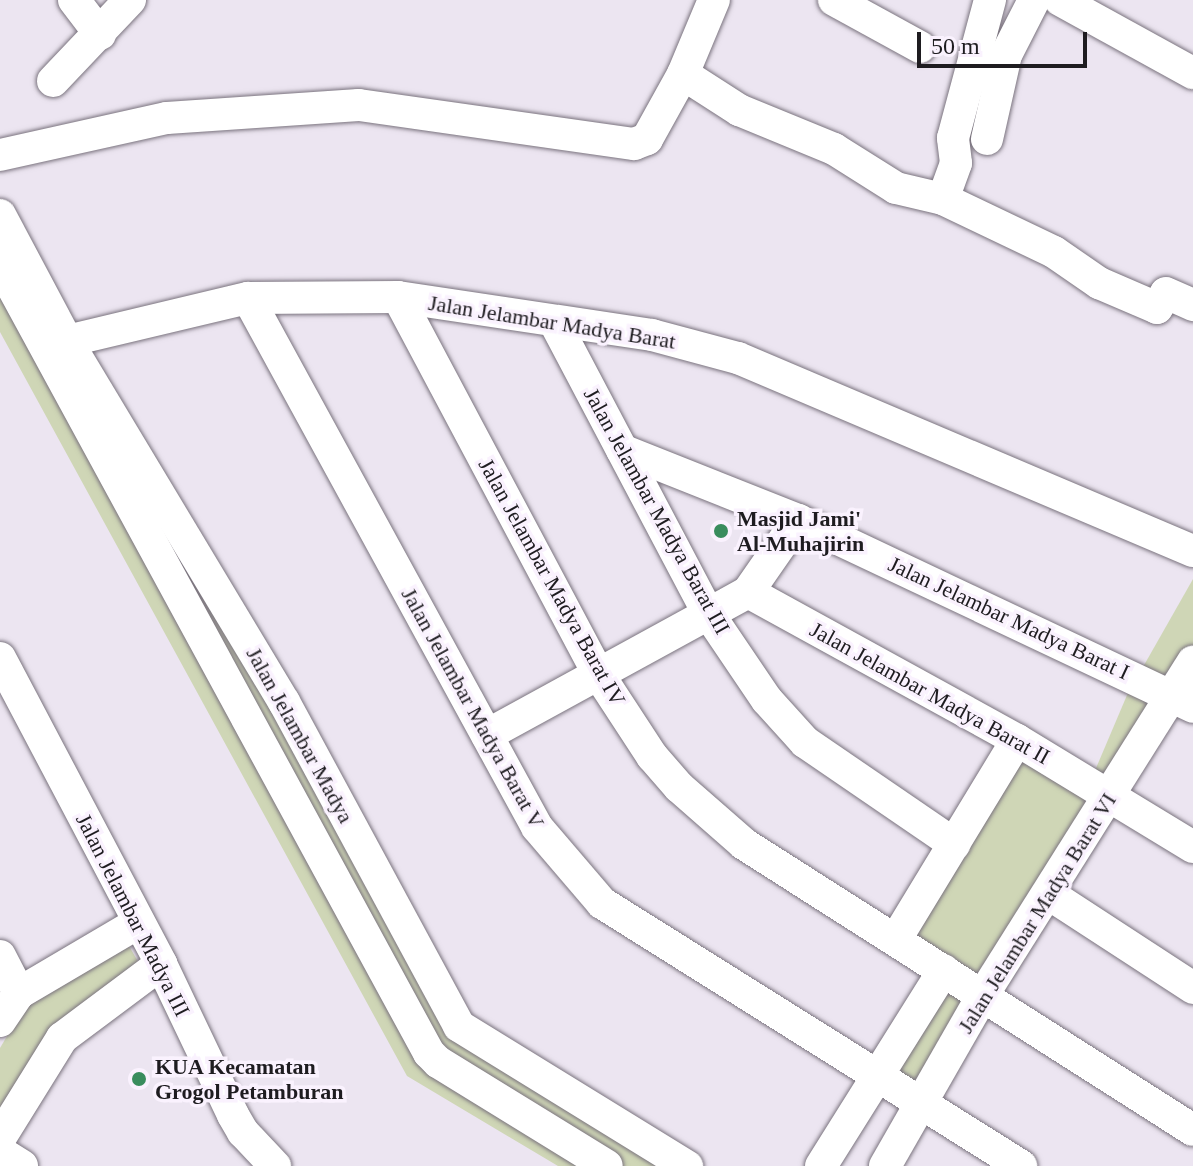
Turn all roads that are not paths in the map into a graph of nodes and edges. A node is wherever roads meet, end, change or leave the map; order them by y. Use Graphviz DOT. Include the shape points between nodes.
graph roads {
  1 [pos="74,0"];
  2 [pos="130,0"];
  3 [pos="714,0"];
  4 [pos="834,0"];
  5 [pos="990,0"];
  6 [pos="1034,0"];
  7 [pos="1060,0"];
  8 [pos="100,34"];
  9 [pos="920,47"];
  10 [pos="1188,71"];
  11 [pos="683,74"];
  12 [pos="53,81"];
  13 [pos="987,139"];
  14 [pos="0,155"];
  15 [pos="943,199"];
  16 [pos="0,215"];
  17 [pos="0,264"];
  18 [pos="398,297"];
  19 [pos="248,298"];
  20 [pos="1193,305"];
  21 [pos="554,321"];
  22 [pos="67,341"];
  23 [pos="622,450"];
  24 [pos="798,520"];
  25 [pos="1193,551"];
  26 [pos="748,592"];
  27 [pos="708,613"];
  28 [pos="0,658"];
  29 [pos="1193,662"];
  30 [pos="599,675"];
  31 [pos="1183,701"];
  32 [pos="284,702"];
  33 [pos="249,716"];
  34 [pos="487,735"];
  35 [pos="1017,740"];
  36 [pos="305,742"];
  37 [pos="271,757"];
  38 [pos="1110,795"];
  39 [pos="954,844"];
  40 [pos="1193,847"];
  41 [pos="1049,894"];
  42 [pos="138,923"];
  43 [pos="896,939"];
  44 [pos="0,956"];
  45 [pos="161,964"];
  46 [pos="944,970"];
  47 [pos="1193,988"];
  48 [pos="983,995"];
  49 [pos="6,1008"];
  50 [pos="879,1074"];
  51 [pos="921,1103"];
  52 [pos="610,1120"];
  53 [pos="1193,1130"];
  54 [pos="0,1138"];
  55 [pos="0,1152"];
  56 [pos="592,1162"];
  57 [pos="22,1166"];
  58 [pos="275,1166"];
  59 [pos="687,1166"];
  60 [pos="821,1166"];
  61 [pos="885,1166"];
  62 [pos="1021,1166"];
  1 -- 8 [label="street"];
  2 -- 8 [label="street"];
  3 -- 11 [label="street"];
  4 -- 9 [label="street"];
  5 -- 15 [label="street" via="953,138 956,163"];
  6 -- 13 [label="street" via="1006,55"];
  7 -- 10 [label="street"];
  8 -- 12 [label="street"];
  11 -- 14 [label="street" via="647,139 634,144 359,105 167,118"];
  11 -- 15 [label="street" via="739,110 834,149 896,188"];
  15 -- 20 [label="street" via="1054,252 1099,283 1155,307 1166,293"];
  16 -- 22 [label="street, Jalan Jelambar Madya"];
  17 -- 33 [label="street, Jalan Jelambar Madya"];
  18 -- 19 [label="street, Jalan Jelambar Madya Barat"];
  18 -- 21 [label="street, Jalan Jelambar Madya Barat"];
  18 -- 30 [label="street, Jalan Jelambar Madya Barat IV"];
  19 -- 22 [label="street, Jalan Jelambar Madya Barat"];
  19 -- 34 [label="street, Jalan Jelambar Madya Barat V"];
  21 -- 23 [label="street, Jalan Jelambar Madya Barat III"];
  21 -- 25 [label="street, Jalan Jelambar Madya Barat" via="652,335 738,358"];
  22 -- 32 [label="street, Jalan Jelambar Madya"];
  23 -- 24 [label="street, Jalan Jelambar Madya Barat I"];
  23 -- 27 [label="street, Jalan Jelambar Madya Barat III"];
  24 -- 26 [label="street"];
  24 -- 31 [label="street, Jalan Jelambar Madya Barat I"];
  26 -- 27 [label="street"];
  26 -- 35 [label="street, Jalan Jelambar Madya Barat II"];
  27 -- 30 [label="street"];
  27 -- 39 [label="street, Jalan Jelambar Madya Barat III" via="796,734"];
  28 -- 42 [label="street, Jalan Jelambar Madya III"];
  29 -- 31 [label="street, Jalan Jelambar Madya Barat VI"];
  30 -- 34 [label="street"];
  30 -- 43 [label="street, Jalan Jelambar Madya Barat IV" via="652,756 713,819"];
  31 -- 38 [label="street, Jalan Jelambar Madya Barat VI"];
  32 -- 33 [label="street"];
  32 -- 36 [label="street, Jalan Jelambar Madya"];
  33 -- 37 [label="street, Jalan Jelambar Madya"];
  34 -- 50 [label="street, Jalan Jelambar Madya Barat V" via="537,827 602,903"];
  35 -- 38 [label="street, Jalan Jelambar Madya Barat II"];
  35 -- 39 [label="street"];
  36 -- 37 [label="street"];
  36 -- 52 [label="street, Jalan Jelambar Madya" via="459,1026"];
  37 -- 56 [label="street, Jalan Jelambar Madya" via="433,1059"];
  38 -- 40 [label="street, Jalan Jelambar Madya Barat II"];
  38 -- 41 [label="street, Jalan Jelambar Madya Barat VI"];
  39 -- 43 [label="street"];
  41 -- 47 [label="street"];
  41 -- 48 [label="street, Jalan Jelambar Madya Barat VI"];
  42 -- 45 [label="street, Jalan Jelambar Madya III"];
  42 -- 49 [label="street"];
  43 -- 46 [label="street, Jalan Jelambar Madya Barat IV"];
  44 -- 49 [label="street"];
  45 -- 54 [label="street" via="62,1038"];
  45 -- 58 [label="street, Jalan Jelambar Madya III" via="233,1115"];
  46 -- 48 [label="street, Jalan Jelambar Madya Barat IV"];
  46 -- 50 [label="street"];
  48 -- 51 [label="street, Jalan Jelambar Madya Barat VI"];
  48 -- 53 [label="street, Jalan Jelambar Madya Barat IV"];
  50 -- 51 [label="street, Jalan Jelambar Madya Barat V"];
  50 -- 60 [label="street"];
  51 -- 61 [label="street, Jalan Jelambar Madya Barat VI"];
  51 -- 62 [label="street, Jalan Jelambar Madya Barat V"];
  52 -- 56 [label="street"];
  52 -- 59 [label="street, Jalan Jelambar Madya"];
  55 -- 57 [label="street"];
}
